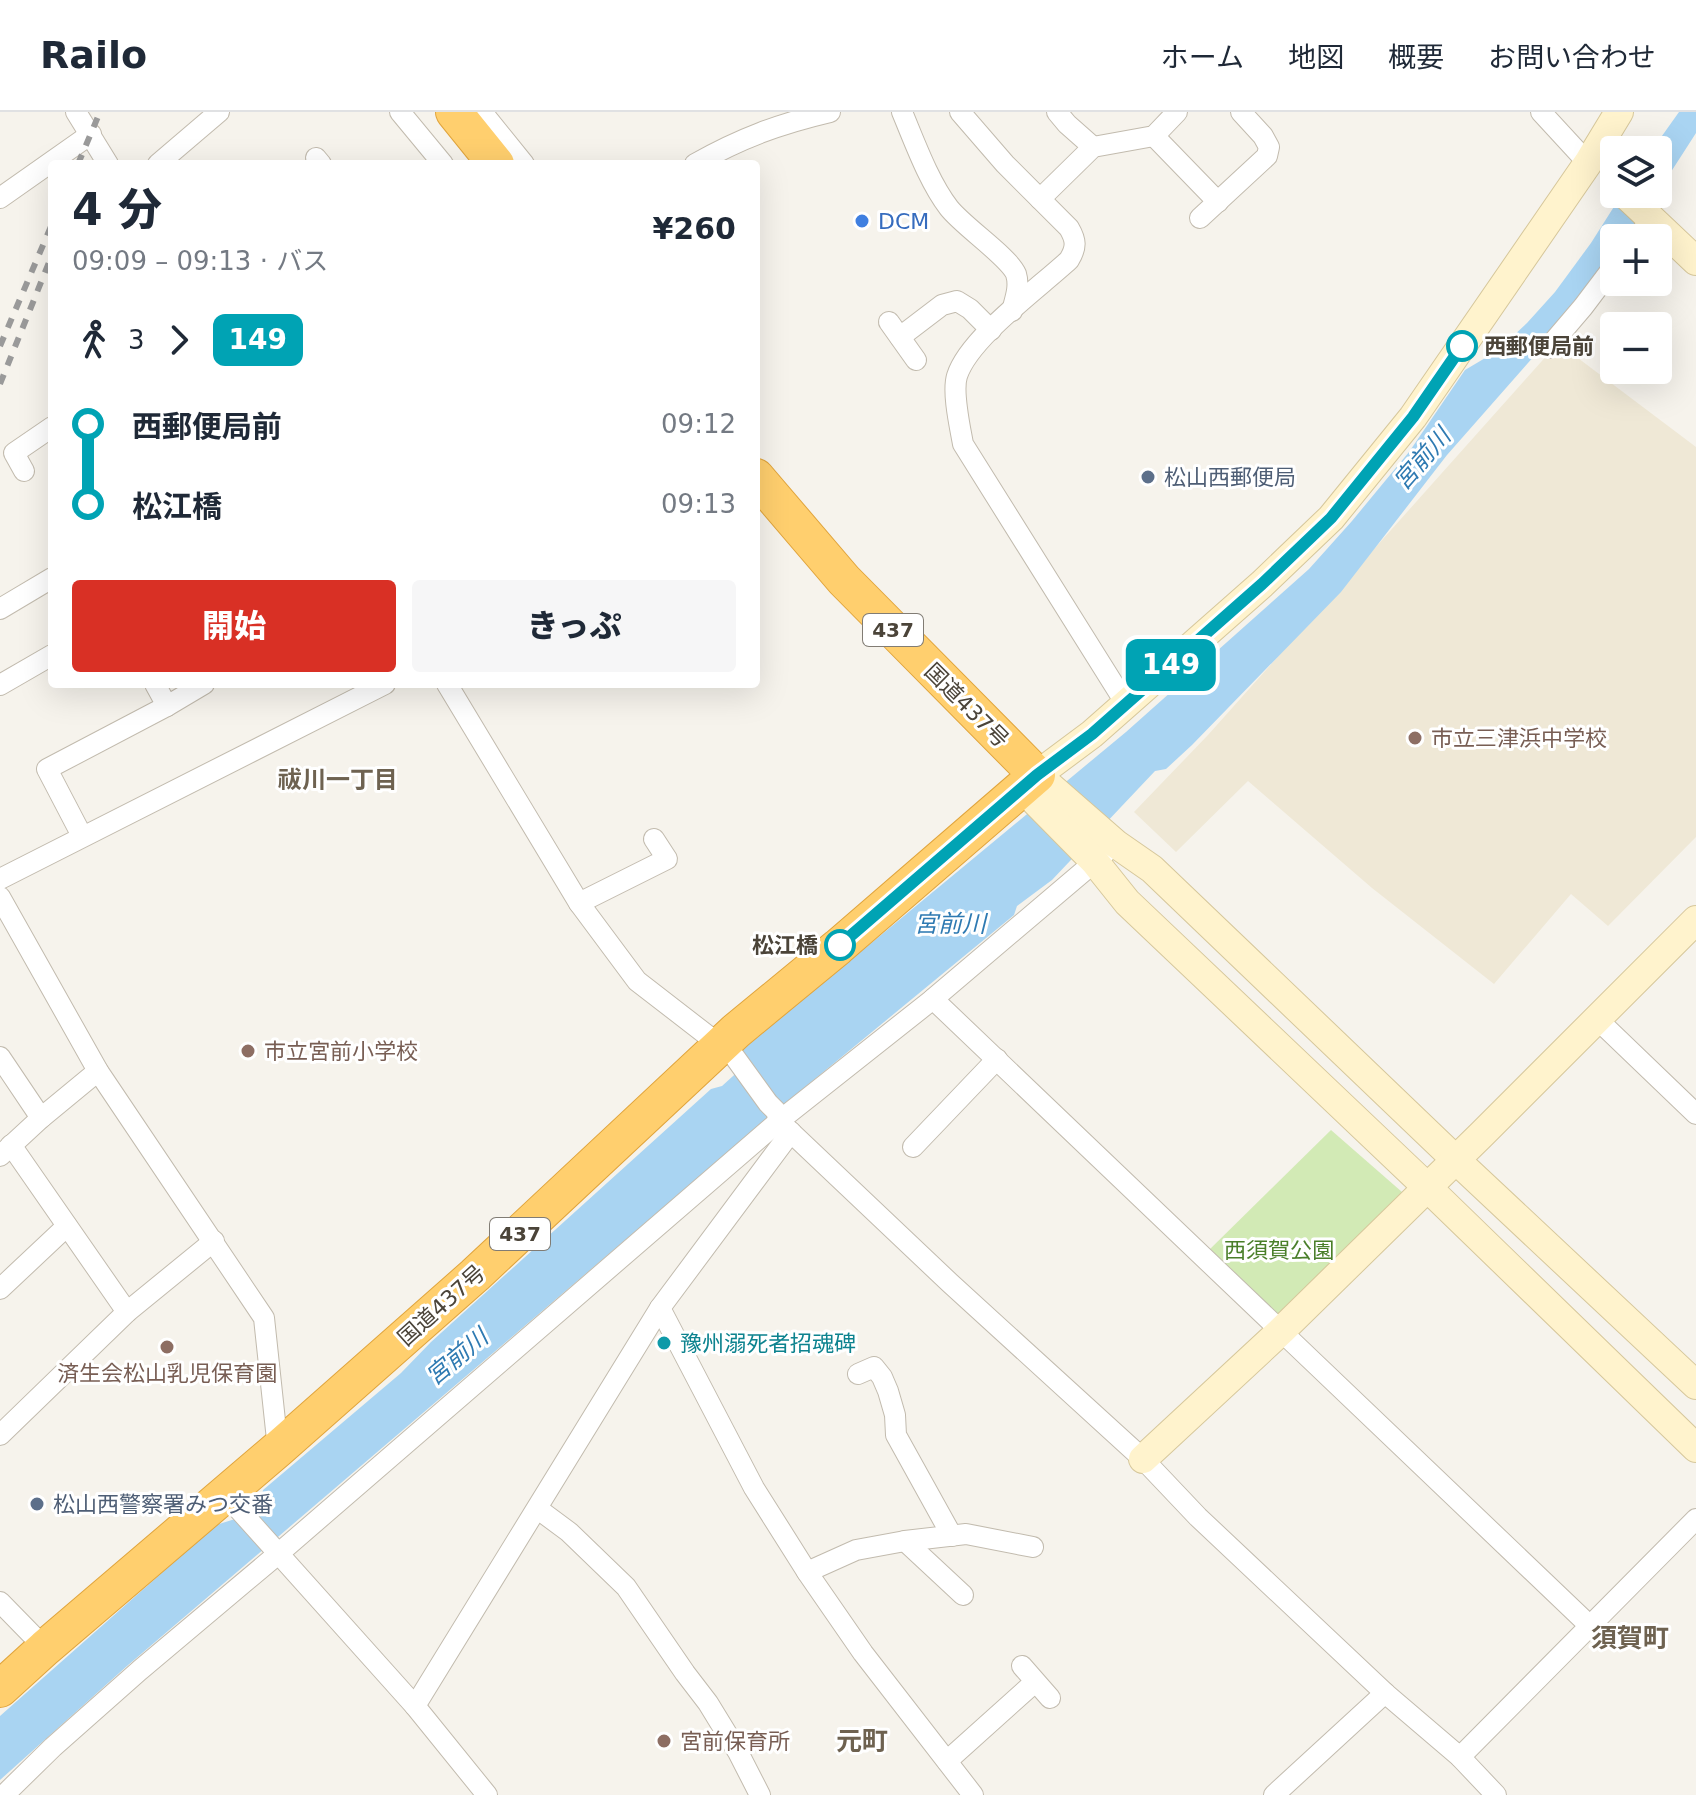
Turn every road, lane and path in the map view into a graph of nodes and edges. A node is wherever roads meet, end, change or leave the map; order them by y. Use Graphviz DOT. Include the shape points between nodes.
graph roads {
  1 [pos="76,112"];
  2 [pos="219,112"];
  3 [pos="400,112"];
  4 [pos="428,112"];
  5 [pos="454,112"];
  6 [pos="482,112"];
  7 [pos="830,112"];
  8 [pos="902,112"];
  9 [pos="960,112"];
  10 [pos="1057,112"];
  11 [pos="1177,112"];
  12 [pos="1241,112"];
  13 [pos="1541,112"];
  14 [pos="1619,112"];
  15 [pos="91,134"];
  16 [pos="1154,136"];
  17 [pos="1093,147"];
  18 [pos="54,160"];
  19 [pos="106,160"];
  20 [pos="163,160"];
  21 [pos="440,160"];
  22 [pos="467,160"];
  23 [pos="493,160"];
  24 [pos="521,160"];
  25 [pos="702,160"];
  26 [pos="1588,163"];
  27 [pos="48,164"];
  28 [pos="1600,173"];
  29 [pos="0,198"];
  30 [pos="1040,199"];
  31 [pos="1218,202"];
  32 [pos="1200,218"];
  33 [pos="1672,244"];
  34 [pos="1696,261"];
  35 [pos="1600,285"];
  36 [pos="1012,311"];
  37 [pos="991,330"];
  38 [pos="1548,348"];
  39 [pos="916,360"];
  40 [pos="48,430"];
  41 [pos="24,471"];
  42 [pos="760,482"];
  43 [pos="760,516"];
  44 [pos="48,580"];
  45 [pos="0,609"];
  46 [pos="48,657"];
  47 [pos="0,685"];
  48 [pos="157,688"];
  49 [pos="197,688"];
  50 [pos="377,688"];
  51 [pos="449,688"];
  52 [pos="1126,704"];
  53 [pos="167,706"];
  54 [pos="1033,786"];
  55 [pos="82,836"];
  56 [pos="654,839"];
  57 [pos="1103,850"];
  58 [pos="0,879"];
  59 [pos="0,897"];
  60 [pos="579,903"];
  61 [pos="1696,920"];
  62 [pos="933,999"];
  63 [pos="1597,1019"];
  64 [pos="728,1051"];
  65 [pos="0,1057"];
  66 [pos="997,1059"];
  67 [pos="98,1071"];
  68 [pos="1696,1114"];
  69 [pos="41,1118"];
  70 [pos="779,1119"];
  71 [pos="913,1147"];
  72 [pos="6,1150"];
  73 [pos="1456,1160"];
  74 [pos="1427,1187"];
  75 [pos="67,1226"];
  76 [pos="214,1241"];
  77 [pos="0,1289"];
  78 [pos="660,1308"];
  79 [pos="127,1312"];
  80 [pos="1282,1330"];
  81 [pos="858,1374"];
  82 [pos="1696,1385"];
  83 [pos="0,1435"];
  84 [pos="1696,1448"];
  85 [pos="278,1449"];
  86 [pos="1143,1459"];
  87 [pos="231,1500"];
  88 [pos="538,1509"];
  89 [pos="1696,1519"];
  90 [pos="952,1536"];
  91 [pos="905,1541"];
  92 [pos="1033,1547"];
  93 [pos="275,1550"];
  94 [pos="807,1572"];
  95 [pos="963,1595"];
  96 [pos="0,1602"];
  97 [pos="1590,1626"];
  98 [pos="45,1648"];
  99 [pos="0,1689"];
  100 [pos="1385,1693"];
  101 [pos="1050,1698"];
  102 [pos="415,1706"];
  103 [pos="1460,1757"];
  104 [pos="947,1761"];
  105 [pos="4,1795"];
  106 [pos="487,1795"];
  107 [pos="760,1795"];
  108 [pos="973,1795"];
  109 [pos="1274,1795"];
  110 [pos="1496,1795"];
  1 -- 15 [label="street"];
  2 -- 20 [label="street"];
  3 -- 21 [label="street"];
  4 -- 22 [label="highway"];
  5 -- 23 [label="highway"];
  6 -- 24 [label="street"];
  7 -- 25 [label="street" via="784,123"];
  8 -- 36 [label="street" via="949,208 1015,273 1018,288"];
  9 -- 30 [label="street"];
  10 -- 17 [label="street"];
  11 -- 16 [label="street"];
  12 -- 31 [label="street" via="1263,136 1267,156"];
  13 -- 26 [label="street"];
  14 -- 26 [label="street"];
  15 -- 18 [label="street"];
  15 -- 19 [label="street"];
  16 -- 17 [label="street"];
  16 -- 31 [label="street"];
  17 -- 30 [label="street"];
  26 -- 28 [label="street"];
  26 -- 52 [label="street" via="1413,417 1331,518"];
  27 -- 29 [label="street"];
  30 -- 36 [label="street" via="1069,228 1075,250"];
  31 -- 32 [label="street"];
  33 -- 34 [label="street"];
  35 -- 38 [label="street"];
  36 -- 37 [label="street"];
  37 -- 39 [label="street" via="957,301 942,305 895,330"];
  37 -- 52 [label="street" via="966,357 956,378 963,444"];
  40 -- 41 [label="street" via="14,453"];
  42 -- 54 [label="highway, 国道437号 / 437"];
  43 -- 54 [label="highway, 国道437号 / 437" via="828,594"];
  44 -- 45 [label="street"];
  46 -- 47 [label="street"];
  48 -- 53 [label="street"];
  49 -- 53 [label="street"];
  50 -- 55 [label="street"];
  51 -- 60 [label="street"];
  52 -- 54 [label="street"];
  53 -- 55 [label="street" via="47,769"];
  54 -- 57 [label="street"];
  54 -- 64 [label="highway, 国道437号 / 437" via="736,1031"];
  55 -- 58 [label="street"];
  56 -- 60 [label="street" via="667,859"];
  57 -- 62 [label="street"];
  57 -- 73 [label="street" via="1152,869"];
  57 -- 74 [label="street" via="1127,902"];
  59 -- 67 [label="street"];
  60 -- 64 [label="street" via="637,981"];
  61 -- 63 [label="street"];
  62 -- 66 [label="street"];
  62 -- 70 [label="street"];
  63 -- 68 [label="street"];
  63 -- 73 [label="street"];
  64 -- 70 [label="street"];
  64 -- 85 [label="highway, 国道437号 / 437"];
  65 -- 69 [label="street"];
  66 -- 71 [label="street"];
  66 -- 80 [label="street"];
  67 -- 69 [label="street"];
  67 -- 76 [label="street"];
  69 -- 72 [label="street"];
  70 -- 78 [label="street"];
  70 -- 86 [label="street"];
  70 -- 93 [label="street"];
  72 -- 75 [label="street"];
  73 -- 74 [label="street"];
  73 -- 82 [label="street"];
  74 -- 80 [label="street"];
  74 -- 84 [label="street"];
  75 -- 77 [label="street"];
  75 -- 79 [label="street"];
  76 -- 79 [label="street"];
  76 -- 85 [label="street" via="264,1318"];
  78 -- 88 [label="street"];
  78 -- 94 [label="street" via="754,1488"];
  79 -- 83 [label="street"];
  80 -- 86 [label="street"];
  80 -- 97 [label="street"];
  81 -- 90 [label="street" via="874,1367 882,1377 896,1435"];
  85 -- 87 [label="highway, 国道437号 / 437"];
  86 -- 100 [label="street"];
  87 -- 93 [label="street"];
  87 -- 98 [label="highway, 国道437号 / 437"];
  88 -- 102 [label="street"];
  88 -- 107 [label="street" via="626,1587 708,1703"];
  89 -- 97 [label="street"];
  90 -- 91 [label="street"];
  90 -- 92 [label="street"];
  91 -- 94 [label="street" via="856,1550"];
  91 -- 95 [label="street"];
  93 -- 102 [label="street"];
  93 -- 105 [label="street"];
  94 -- 104 [label="street"];
  96 -- 98 [label="street"];
  97 -- 103 [label="street"];
  98 -- 99 [label="highway, 国道437号 / 437"];
  100 -- 103 [label="street"];
  100 -- 109 [label="street"];
  101 -- 104 [label="street" via="1028,1674"];
  102 -- 106 [label="street"];
  103 -- 110 [label="street"];
  104 -- 108 [label="street"];
}
